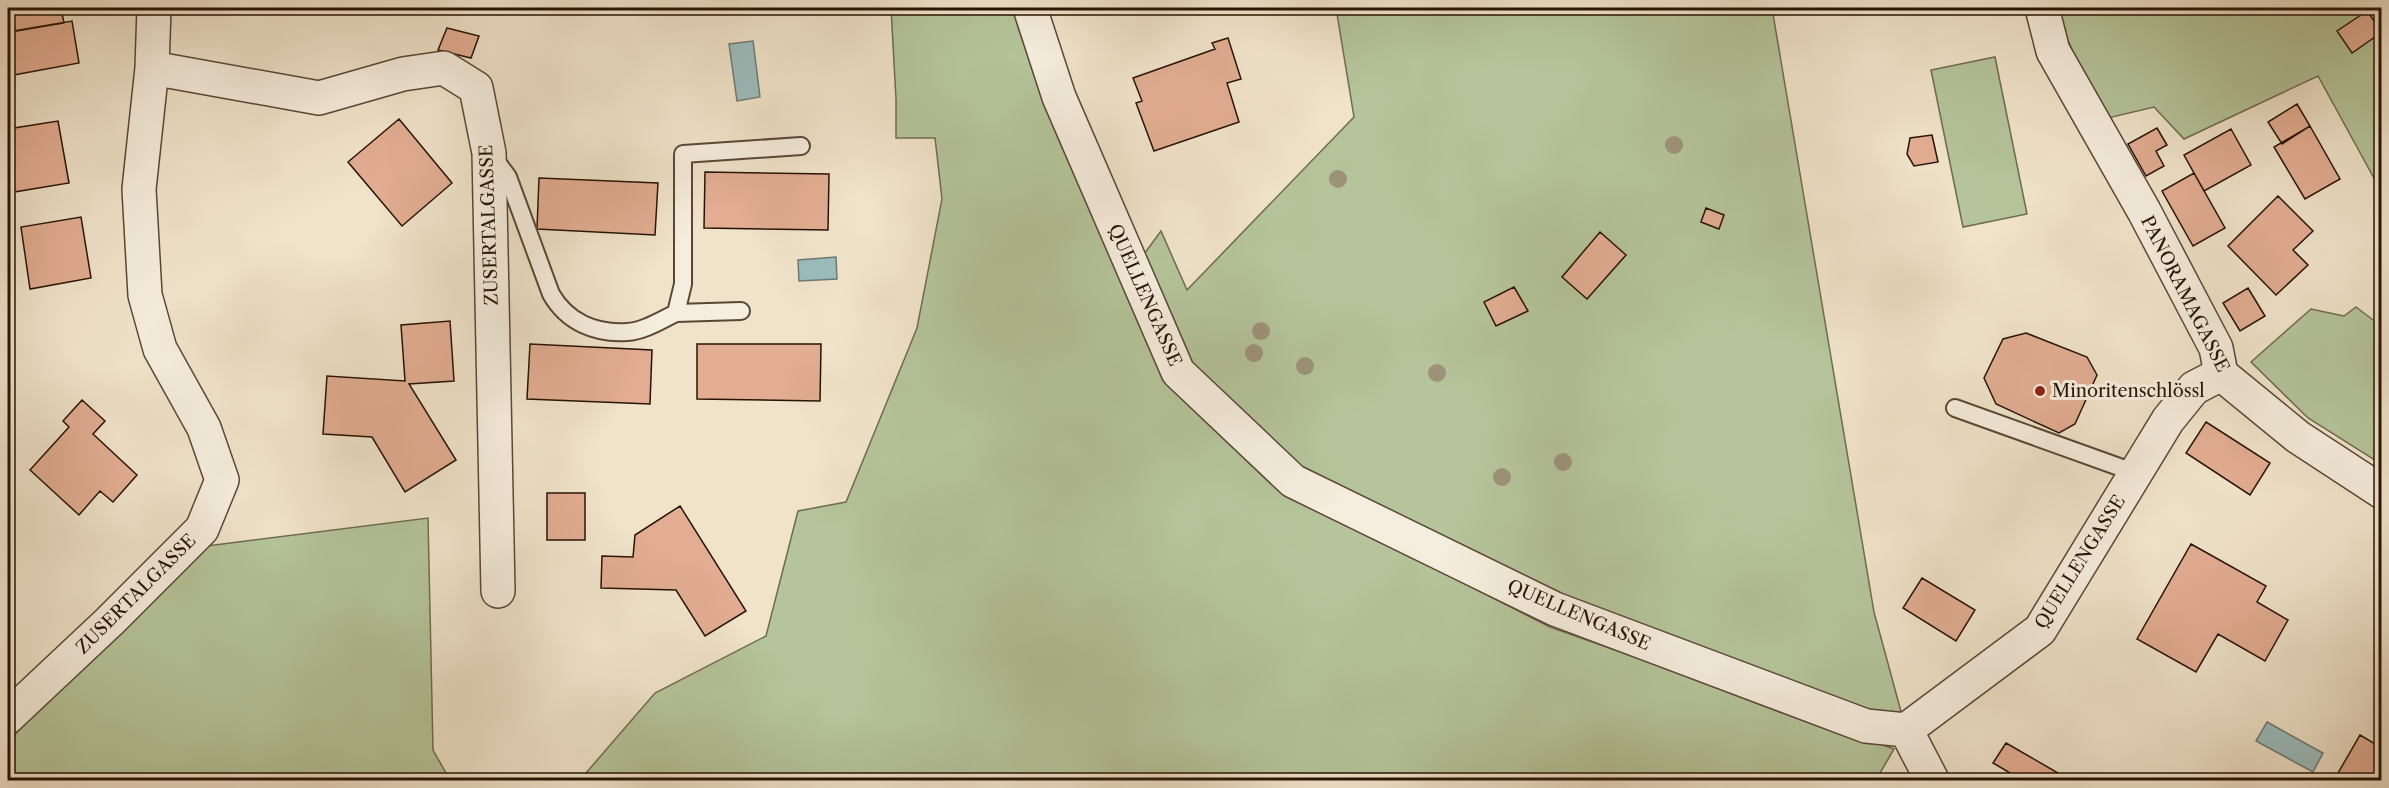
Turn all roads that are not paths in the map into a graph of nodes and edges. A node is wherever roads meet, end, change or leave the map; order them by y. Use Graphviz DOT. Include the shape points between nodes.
graph roads {
  1 [pos="154,8"];
  2 [pos="1030,8"];
  3 [pos="2042,8"];
  4 [pos="152,69"];
  5 [pos="801,146"];
  6 [pos="489,153"];
  7 [pos="741,311"];
  8 [pos="676,313"];
  9 [pos="2221,374"];
  10 [pos="1955,408"];
  11 [pos="2136,473"];
  12 [pos="2382,492"];
  13 [pos="498,591"];
  14 [pos="8,717"];
  15 [pos="1906,730"];
  16 [pos="1932,780"];
  1 -- 4 [label="street, ZUSERTALGASSE"];
  2 -- 15 [label="street, QUELLENGASSE" via="1059,97 1178,372 1293,481 1555,609 1866,726"];
  3 -- 9 [label="street, PANORAMAGASSE" via="2053,51 2216,348"];
  4 -- 6 [label="street, ZUSERTALGASSE" via="319,98 403,74 444,68 476,88"];
  4 -- 14 [label="street, ZUSERTALGASSE" via="139,189 145,295 160,349 204,428 222,480 202,529"];
  5 -- 8 [label="lane" via="683,154 683,285"];
  6 -- 8 [label="lane" via="508,177 558,307 594,329 628,332"];
  6 -- 13 [label="street, ZUSERTALGASSE"];
  7 -- 8 [label="lane"];
  9 -- 11 [label="street, QUELLENGASSE" via="2194,388 2168,420"];
  9 -- 12 [label="street, PANORAMAGASSE" via="2298,437"];
  10 -- 11 [label="lane"];
  11 -- 15 [label="street, QUELLENGASSE" via="2040,630"];
  15 -- 16 [label="street"];
}
